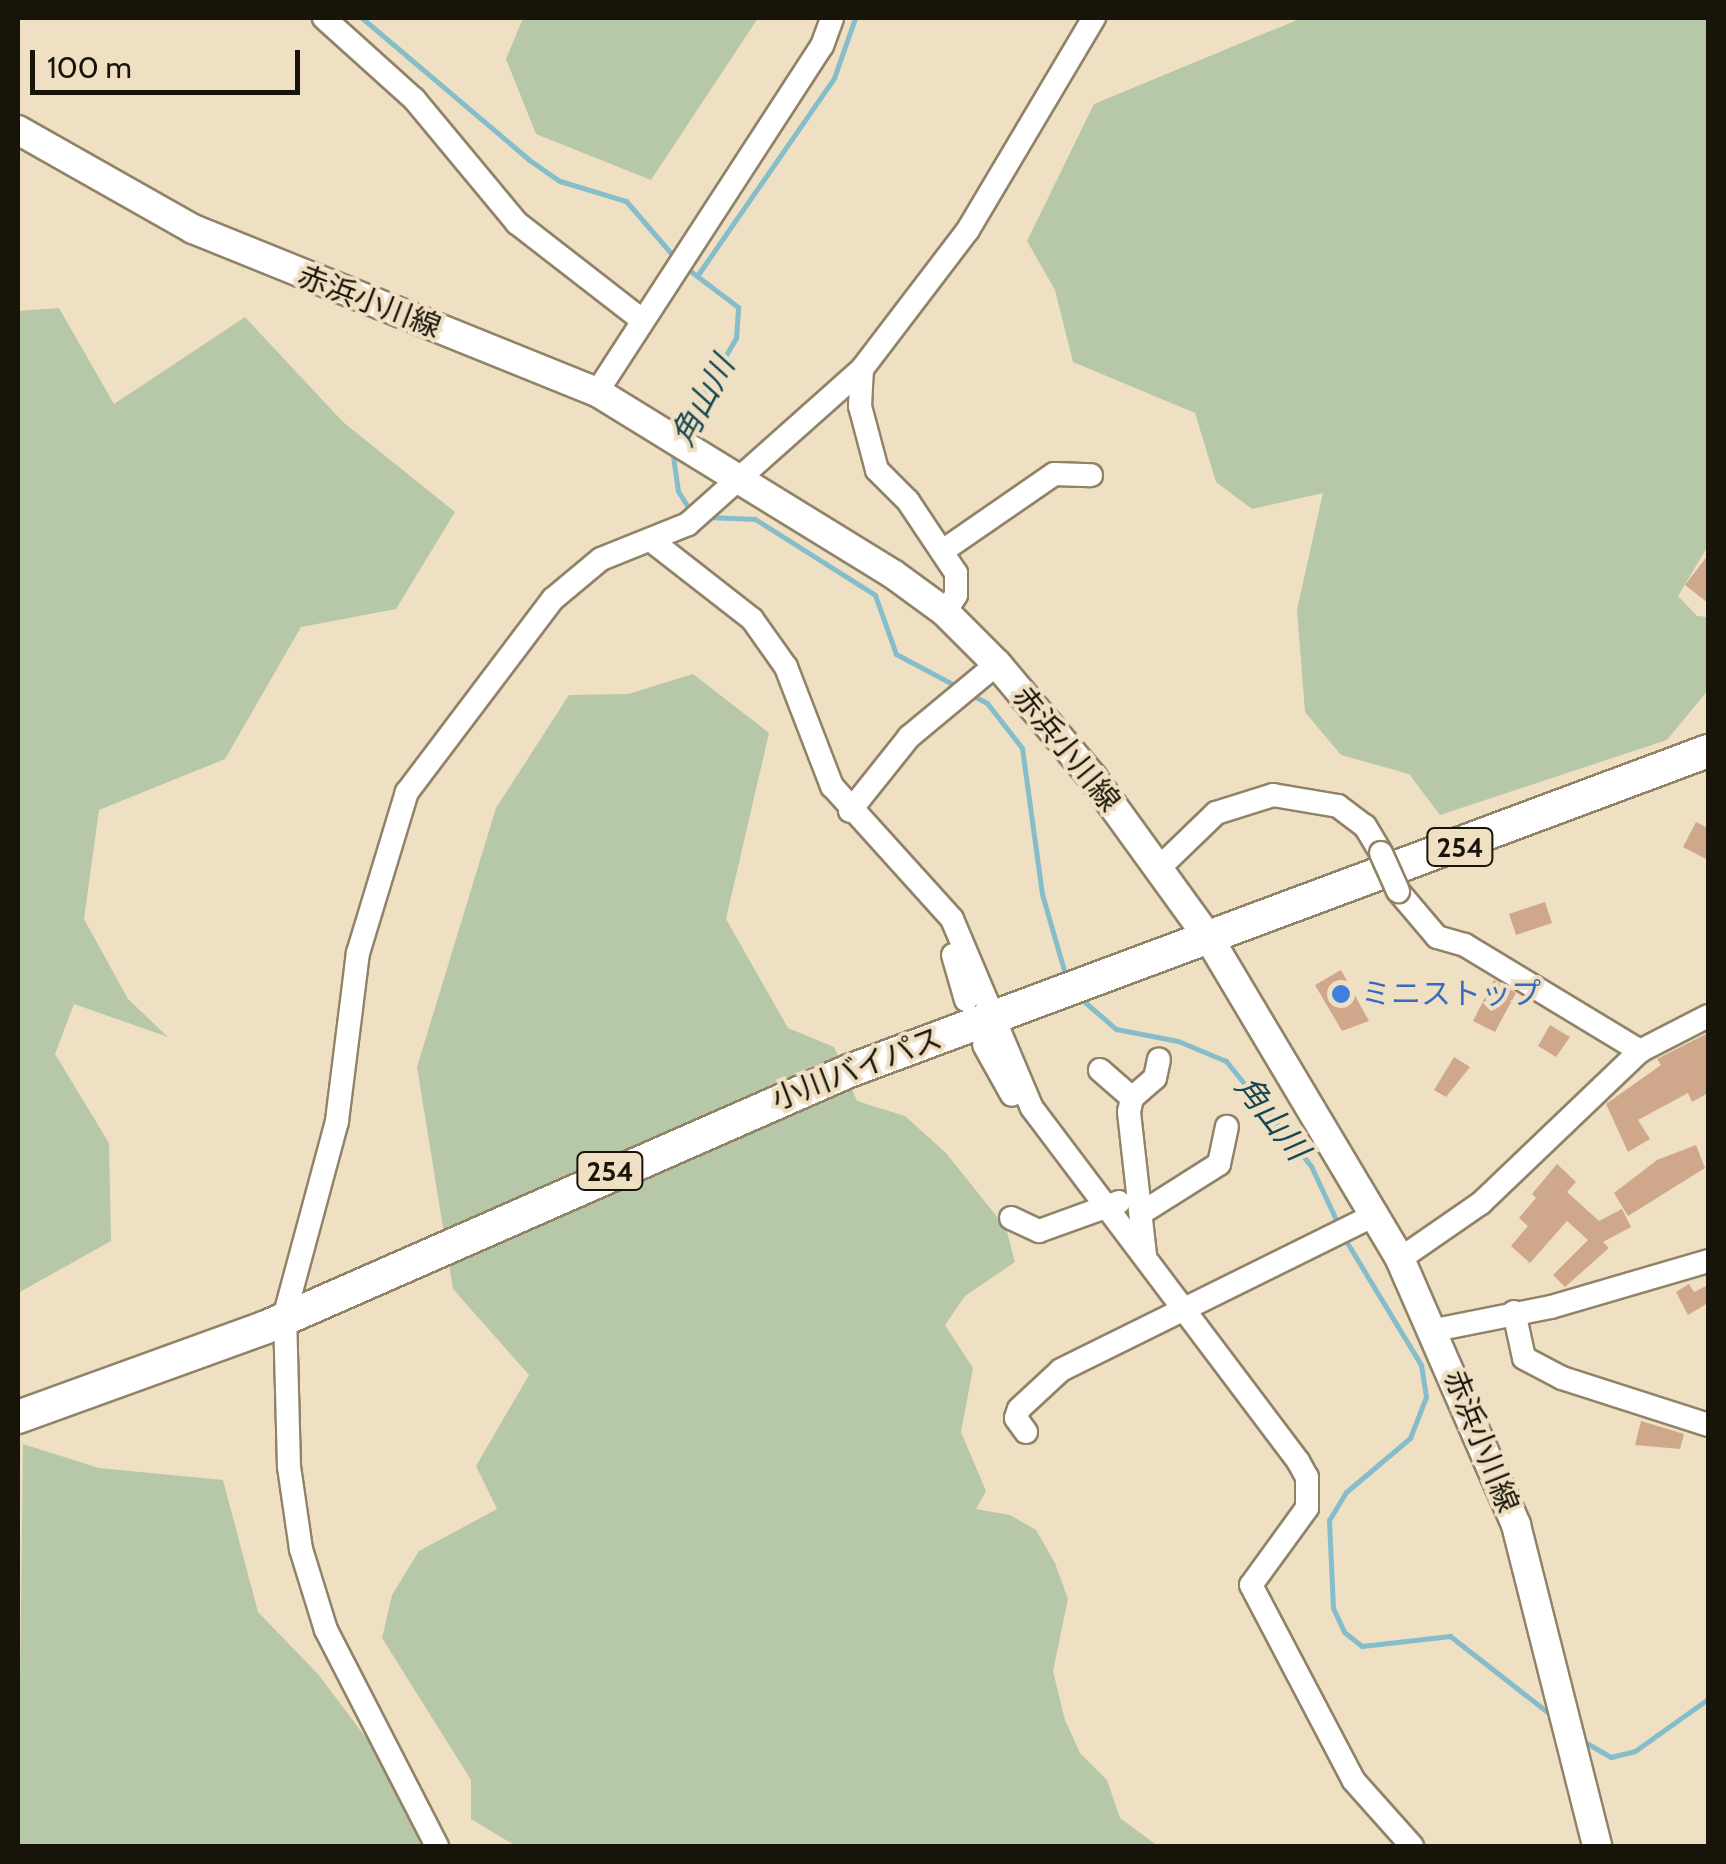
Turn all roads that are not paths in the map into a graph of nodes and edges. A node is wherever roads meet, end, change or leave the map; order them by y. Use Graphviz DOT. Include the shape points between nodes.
graph roads {
  1 [pos="324,18"];
  2 [pos="832,18"];
  3 [pos="1094,18"];
  4 [pos="18,130"];
  5 [pos="642,320"];
  6 [pos="862,369"];
  7 [pos="597,392"];
  8 [pos="739,475"];
  9 [pos="1092,476"];
  10 [pos="652,541"];
  11 [pos="944,550"];
  12 [pos="945,612"];
  13 [pos="997,664"];
  14 [pos="1708,750"];
  15 [pos="850,811"];
  16 [pos="1158,868"];
  17 [pos="1210,940"];
  18 [pos="1708,1016"];
  19 [pos="979,1020"];
  20 [pos="1640,1051"];
  21 [pos="1158,1059"];
  22 [pos="1100,1070"];
  23 [pos="1132,1098"];
  24 [pos="1226,1127"];
  25 [pos="1140,1204"];
  26 [pos="1106,1206"];
  27 [pos="1012,1218"];
  28 [pos="1356,1224"];
  29 [pos="1144,1255"];
  30 [pos="1400,1260"];
  31 [pos="1708,1261"];
  32 [pos="1186,1307"];
  33 [pos="1514,1312"];
  34 [pos="286,1318"];
  35 [pos="1435,1330"];
  36 [pos="18,1417"];
  37 [pos="1708,1425"];
  38 [pos="1026,1432"];
  39 [pos="437,1846"];
  40 [pos="1412,1846"];
  41 [pos="1596,1846"];
  1 -- 5 [label="street" via="414,98 518,223"];
  2 -- 5 [label="street" via="822,46"];
  3 -- 6 [label="street" via="968,230"];
  4 -- 7 [label="main road, 赤浜小川線" via="194,229"];
  5 -- 7 [label="street"];
  6 -- 8 [label="street"];
  6 -- 11 [label="street" via="860,406 877,470"];
  7 -- 8 [label="main road, 赤浜小川線"];
  8 -- 10 [label="street" via="688,524"];
  8 -- 12 [label="main road, 赤浜小川線"];
  9 -- 11 [label="street" via="1054,474"];
  10 -- 15 [label="street" via="760,629 786,667 818,760"];
  10 -- 34 [label="street" via="601,559 553,599 407,792 355,967 338,1122 293,1268"];
  11 -- 12 [label="street" via="958,582"];
  12 -- 13 [label="main road, 赤浜小川線"];
  13 -- 15 [label="street" via="882,766"];
  13 -- 16 [label="main road, 赤浜小川線"];
  14 -- 17 [label="highway, 小川バイパス / 254"];
  15 -- 19 [label="street" via="952,919"];
  16 -- 17 [label="main road, 赤浜小川線"];
  16 -- 20 [label="street, bridge" via="1216,813 1273,795 1338,806 1366,826 1398,891 1437,937 1465,945"];
  17 -- 19 [label="highway, 小川バイパス / 254"];
  17 -- 28 [label="main road, 赤浜小川線"];
  18 -- 20 [label="street"];
  19 -- 26 [label="street" via="1032,1108"];
  19 -- 34 [label="highway, 小川バイパス / 254" via="727,1120"];
  20 -- 30 [label="street" via="1481,1204"];
  21 -- 23 [label="street" via="1154,1078"];
  22 -- 23 [label="street"];
  23 -- 25 [label="street"];
  24 -- 25 [label="street" via="1219,1164"];
  25 -- 26 [label="street"];
  25 -- 29 [label="street"];
  26 -- 27 [label="street" via="1039,1230"];
  26 -- 29 [label="street"];
  28 -- 30 [label="main road, 赤浜小川線"];
  28 -- 32 [label="street"];
  29 -- 32 [label="street"];
  30 -- 35 [label="main road, 赤浜小川線"];
  31 -- 33 [label="street"];
  32 -- 38 [label="street" via="1061,1370 1019,1410 1016,1418"];
  32 -- 40 [label="street" via="1307,1477 1307,1508 1251,1585 1345,1767"];
  33 -- 35 [label="street"];
  33 -- 37 [label="street" via="1524,1358 1562,1378"];
  34 -- 36 [label="highway, 小川バイパス / 254"];
  34 -- 39 [label="street" via="289,1467 301,1548 326,1630"];
  35 -- 41 [label="main road, 赤浜小川線" via="1516,1526"];
}
